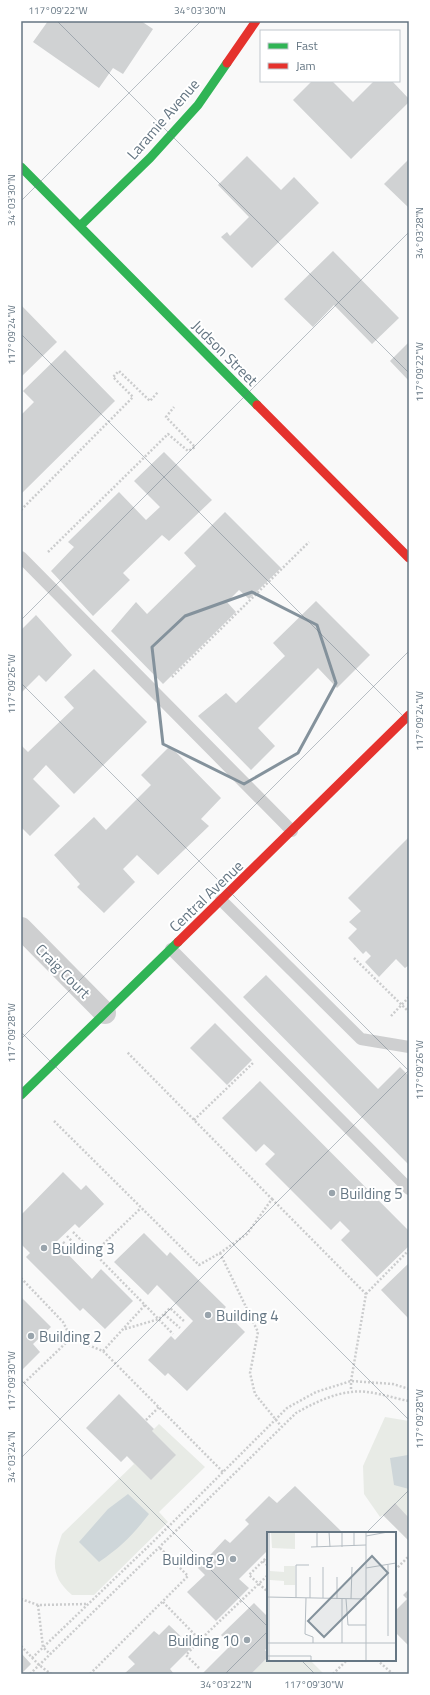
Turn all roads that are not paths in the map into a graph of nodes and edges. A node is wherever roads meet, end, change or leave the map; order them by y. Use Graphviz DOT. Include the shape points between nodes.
graph roads {
  1 [pos="256,21"];
  2 [pos="21,167"];
  3 [pos="80,226"];
  4 [pos="21,557"];
  5 [pos="409,558"];
  6 [pos="409,715"];
  7 [pos="292,830"];
  8 [pos="221,900"];
  9 [pos="21,928"];
  10 [pos="172,949"];
  11 [pos="105,1013"];
  12 [pos="409,1047"];
  13 [pos="21,1095"];
  14 [pos="409,1189"];
  1 -- 3 [label="street, Laramie Avenue" via="198,105 150,158"];
  2 -- 3 [label="street, Judson Street"];
  3 -- 5 [label="street, Judson Street"];
  4 -- 7 [label="lane"];
  6 -- 7 [label="street, Central Avenue"];
  7 -- 8 [label="street, Central Avenue"];
  8 -- 10 [label="street, Central Avenue"];
  8 -- 12 [label="lane" via="361,1039"];
  9 -- 11 [label="street, Craig Court"];
  10 -- 11 [label="street, Central Avenue"];
  10 -- 14 [label="lane"];
  11 -- 13 [label="street, Central Avenue"];
}
